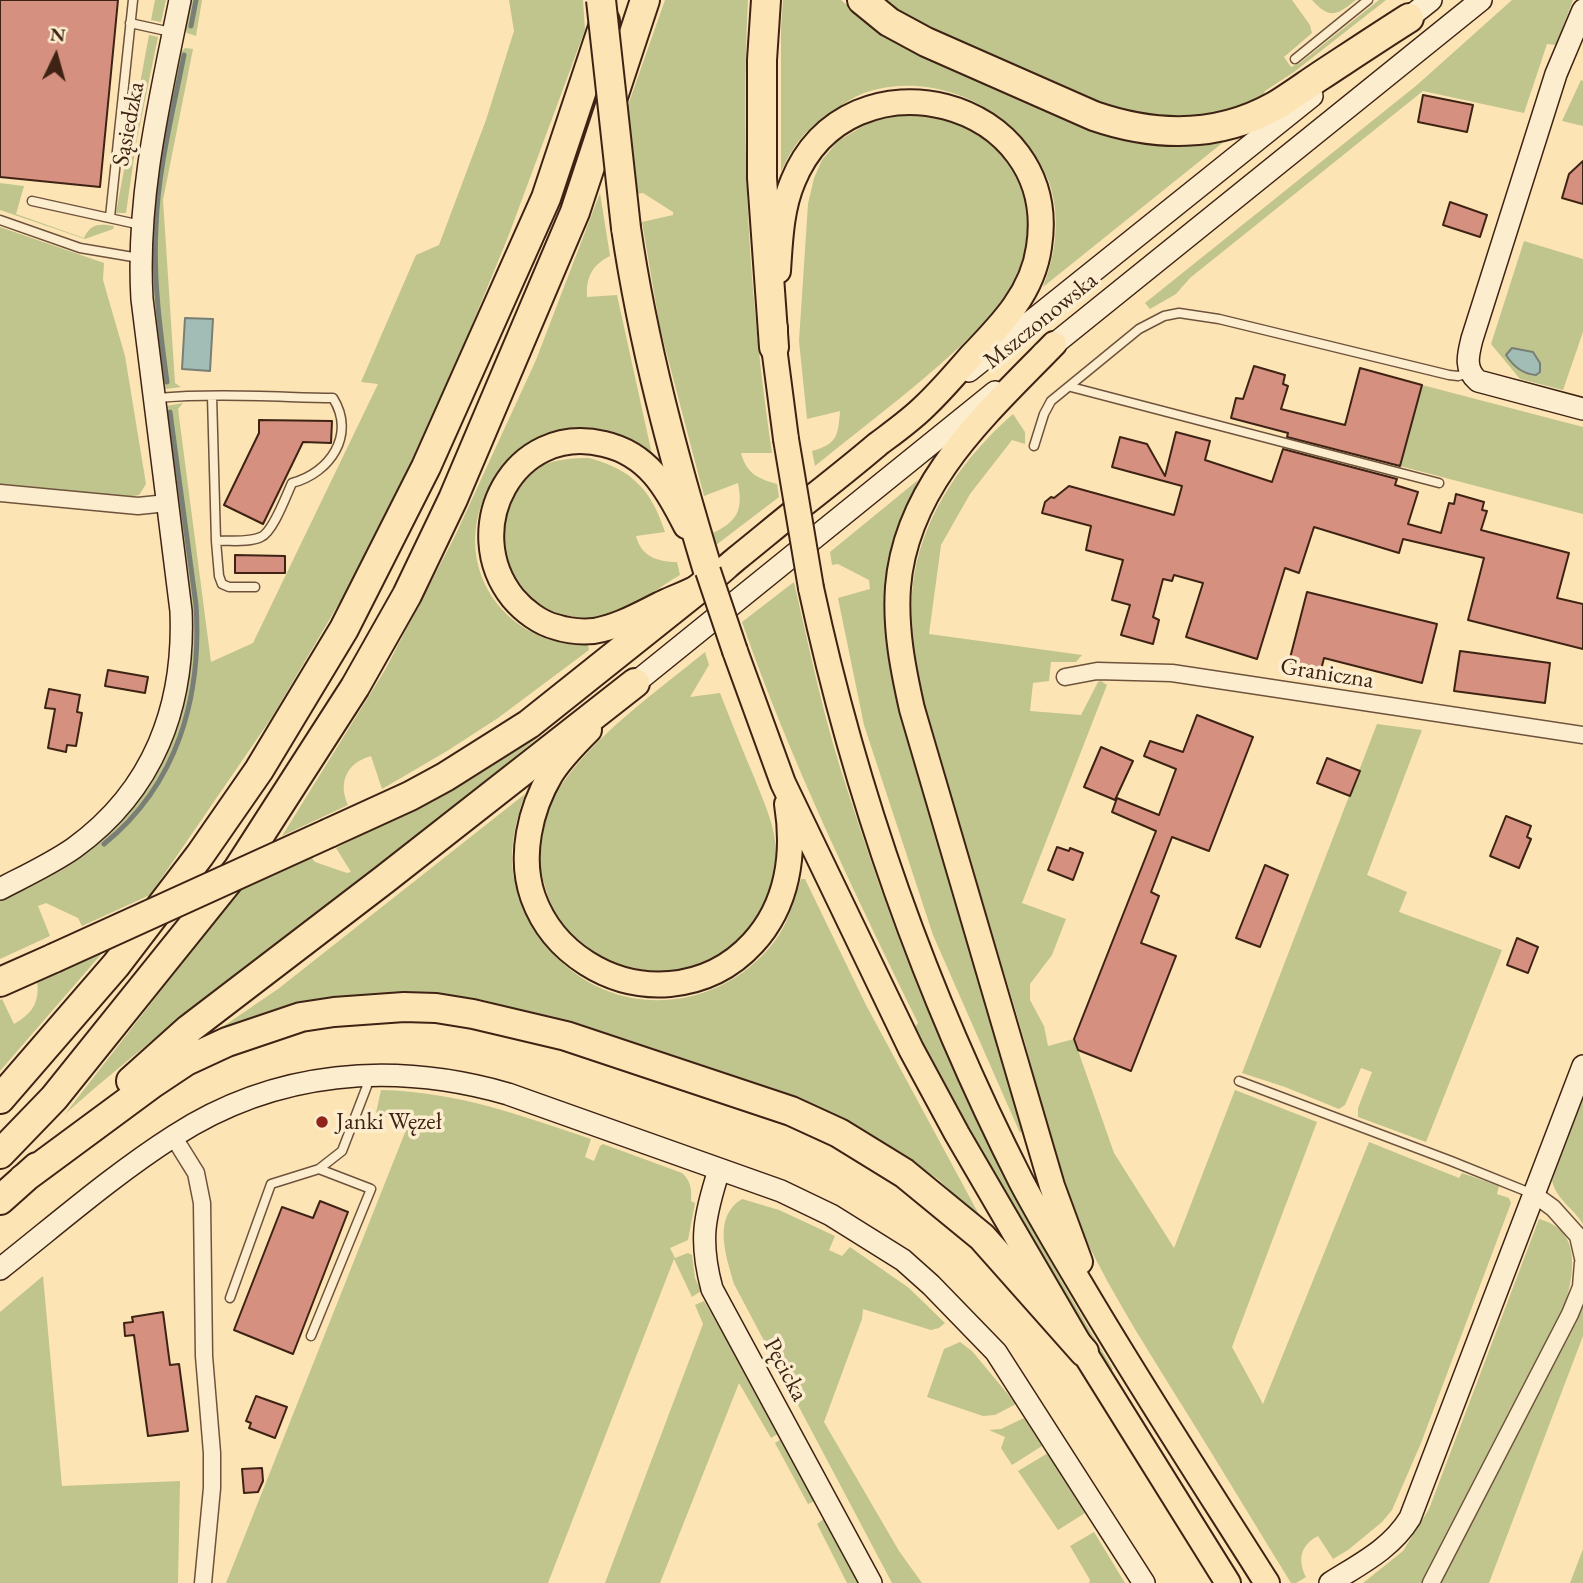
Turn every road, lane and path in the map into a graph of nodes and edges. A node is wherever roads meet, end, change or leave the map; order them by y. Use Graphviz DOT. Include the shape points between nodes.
graph roads {
  1 [pos="133,0"];
  2 [pos="180,0"];
  3 [pos="601,0"];
  4 [pos="612,0"];
  5 [pos="645,0"];
  6 [pos="766,0"];
  7 [pos="862,0"];
  8 [pos="1368,0"];
  9 [pos="1431,0"];
  10 [pos="1480,0"];
  11 [pos="1583,10"];
  12 [pos="1409,18"];
  13 [pos="130,23"];
  14 [pos="174,32"];
  15 [pos="1295,59"];
  16 [pos="32,201"];
  17 [pos="110,217"];
  18 [pos="0,220"];
  19 [pos="141,225"];
  20 [pos="139,258"];
  21 [pos="1054,344"];
  22 [pos="774,347"];
  23 [pos="1471,373"];
  24 [pos="1071,387"];
  25 [pos="212,396"];
  26 [pos="154,398"];
  27 [pos="923,408"];
  28 [pos="1583,409"];
  29 [pos="1034,446"];
  30 [pos="1439,483"];
  31 [pos="0,494"];
  32 [pos="167,503"];
  33 [pos="686,515"];
  34 [pos="216,541"];
  35 [pos="708,577"];
  36 [pos="255,587"];
  37 [pos="1065,677"];
  38 [pos="635,683"];
  39 [pos="1583,735"];
  40 [pos="783,783"];
  41 [pos="0,889"];
  42 [pos="0,982"];
  43 [pos="1583,1066"];
  44 [pos="363,1074"];
  45 [pos="1239,1081"];
  46 [pos="0,1099"];
  47 [pos="173,1136"];
  48 [pos="0,1154"];
  49 [pos="319,1169"];
  50 [pos="719,1170"];
  51 [pos="23,1179"];
  52 [pos="1535,1195"];
  53 [pos="0,1200"];
  54 [pos="1583,1261"];
  55 [pos="0,1269"];
  56 [pos="230,1298"];
  57 [pos="1110,1334"];
  58 [pos="312,1336"];
  59 [pos="1084,1352"];
  60 [pos="1335,1580"];
  61 [pos="203,1583"];
  62 [pos="871,1583"];
  63 [pos="1144,1583"];
  64 [pos="1228,1583"];
  65 [pos="1267,1583"];
  66 [pos="1431,1583"];
  1 -- 13 [label="lane"];
  2 -- 14 [label="street, Sąsiedzka"];
  3 -- 33 [label="highway, bridge" via="638,303"];
  4 -- 46 [label="highway" via="545,198 426,467 344,629 259,770 200,855 116,965"];
  5 -- 48 [label="highway" via="575,212 453,499 407,595 355,687 238,869 54,1098"];
  6 -- 22 [label="highway" via="762,178"];
  7 -- 12 [label="highway" via="889,22 926,42 1094,116 1171,132 1210,129 1274,106"];
  8 -- 15 [label="lane"];
  9 -- 12 [label="street, Mszczonowska"];
  10 -- 21 [label="street, Mszczonowska"];
  11 -- 23 [label="street" via="1556,74 1472,339 1468,355"];
  12 -- 27 [label="street, Mszczonowska"];
  13 -- 14 [label="lane"];
  13 -- 17 [label="lane"];
  14 -- 19 [label="street, Sąsiedzka" via="148,161"];
  16 -- 17 [label="lane"];
  17 -- 19 [label="lane"];
  18 -- 20 [label="lane" via="80,248"];
  19 -- 20 [label="street, Sąsiedzka"];
  20 -- 26 [label="street, Sąsiedzka"];
  21 -- 38 [label="street, Mszczonowska"];
  21 -- 57 [label="main road" via="937,474 909,534 901,564 899,640 912,709 1052,1186"];
  22 -- 27 [label="main road" via="787,200 793,179 813,149 853,114 881,104 925,102 968,113 1005,138 1023,160 1039,203 1039,247 1033,272 1013,309"];
  22 -- 57 [label="main road, bridge" via="822,642 860,780 916,945 1021,1181"];
  23 -- 24 [label="lane" via="1449,375 1179,313 1139,329"];
  23 -- 28 [label="street" via="1478,381"];
  24 -- 29 [label="lane" via="1051,401"];
  24 -- 30 [label="lane"];
  25 -- 26 [label="lane"];
  25 -- 34 [label="lane"];
  25 -- 34 [label="lane" via="333,398 340,423 340,444 331,460 313,476 292,483 263,537"];
  26 -- 32 [label="street, Sąsiedzka"];
  27 -- 35 [label="main road"];
  31 -- 32 [label="street" via="138,506"];
  32 -- 41 [label="street, Sąsiedzka" via="182,644 177,687 163,736 141,778 108,818 73,849"];
  33 -- 35 [label="highway"];
  33 -- 35 [label="main road" via="657,474 640,459 593,441 567,442 529,459 504,486 492,519 492,556 505,588 519,606 554,627 576,631 617,624"];
  34 -- 36 [label="lane" via="222,584"];
  35 -- 40 [label="main road, bridge"];
  35 -- 42 [label="highway, bridge" via="529,724 433,783"];
  37 -- 39 [label="street, Graniczna" via="1097,671 1171,673"];
  38 -- 40 [label="main road" via="552,772 532,818 528,842 533,896 549,928 595,970 653,985 684,982 711,974 745,952 767,927 788,873 789,819"];
  38 -- 51 [label="highway" via="189,1029"];
  40 -- 59 [label="main road" via="911,1049"];
  43 -- 52 [label="street"];
  44 -- 47 [label="street" via="265,1092"];
  44 -- 49 [label="lane" via="368,1086 342,1151"];
  44 -- 50 [label="street" via="475,1084"];
  45 -- 52 [label="lane"];
  47 -- 55 [label="street"];
  47 -- 61 [label="street" via="196,1173 202,1203 204,1356 212,1453"];
  49 -- 56 [label="lane" via="271,1184"];
  49 -- 58 [label="lane" via="371,1189"];
  50 -- 62 [label="street, Pęcicka" via="703,1237 712,1289"];
  50 -- 63 [label="street" via="781,1191 831,1215 903,1260 931,1285 996,1352"];
  51 -- 53 [label="highway"];
  51 -- 59 [label="highway" via="186,1061 239,1037 301,1017 361,1009 436,1008 473,1014 566,1037 791,1111 839,1133 904,1173 982,1237"];
  52 -- 54 [label="street" via="1578,1236"];
  52 -- 60 [label="street" via="1410,1518 1384,1549"];
  54 -- 66 [label="street" via="1581,1287 1570,1314"];
  57 -- 65 [label="main road"];
  59 -- 64 [label="main road"];
}
